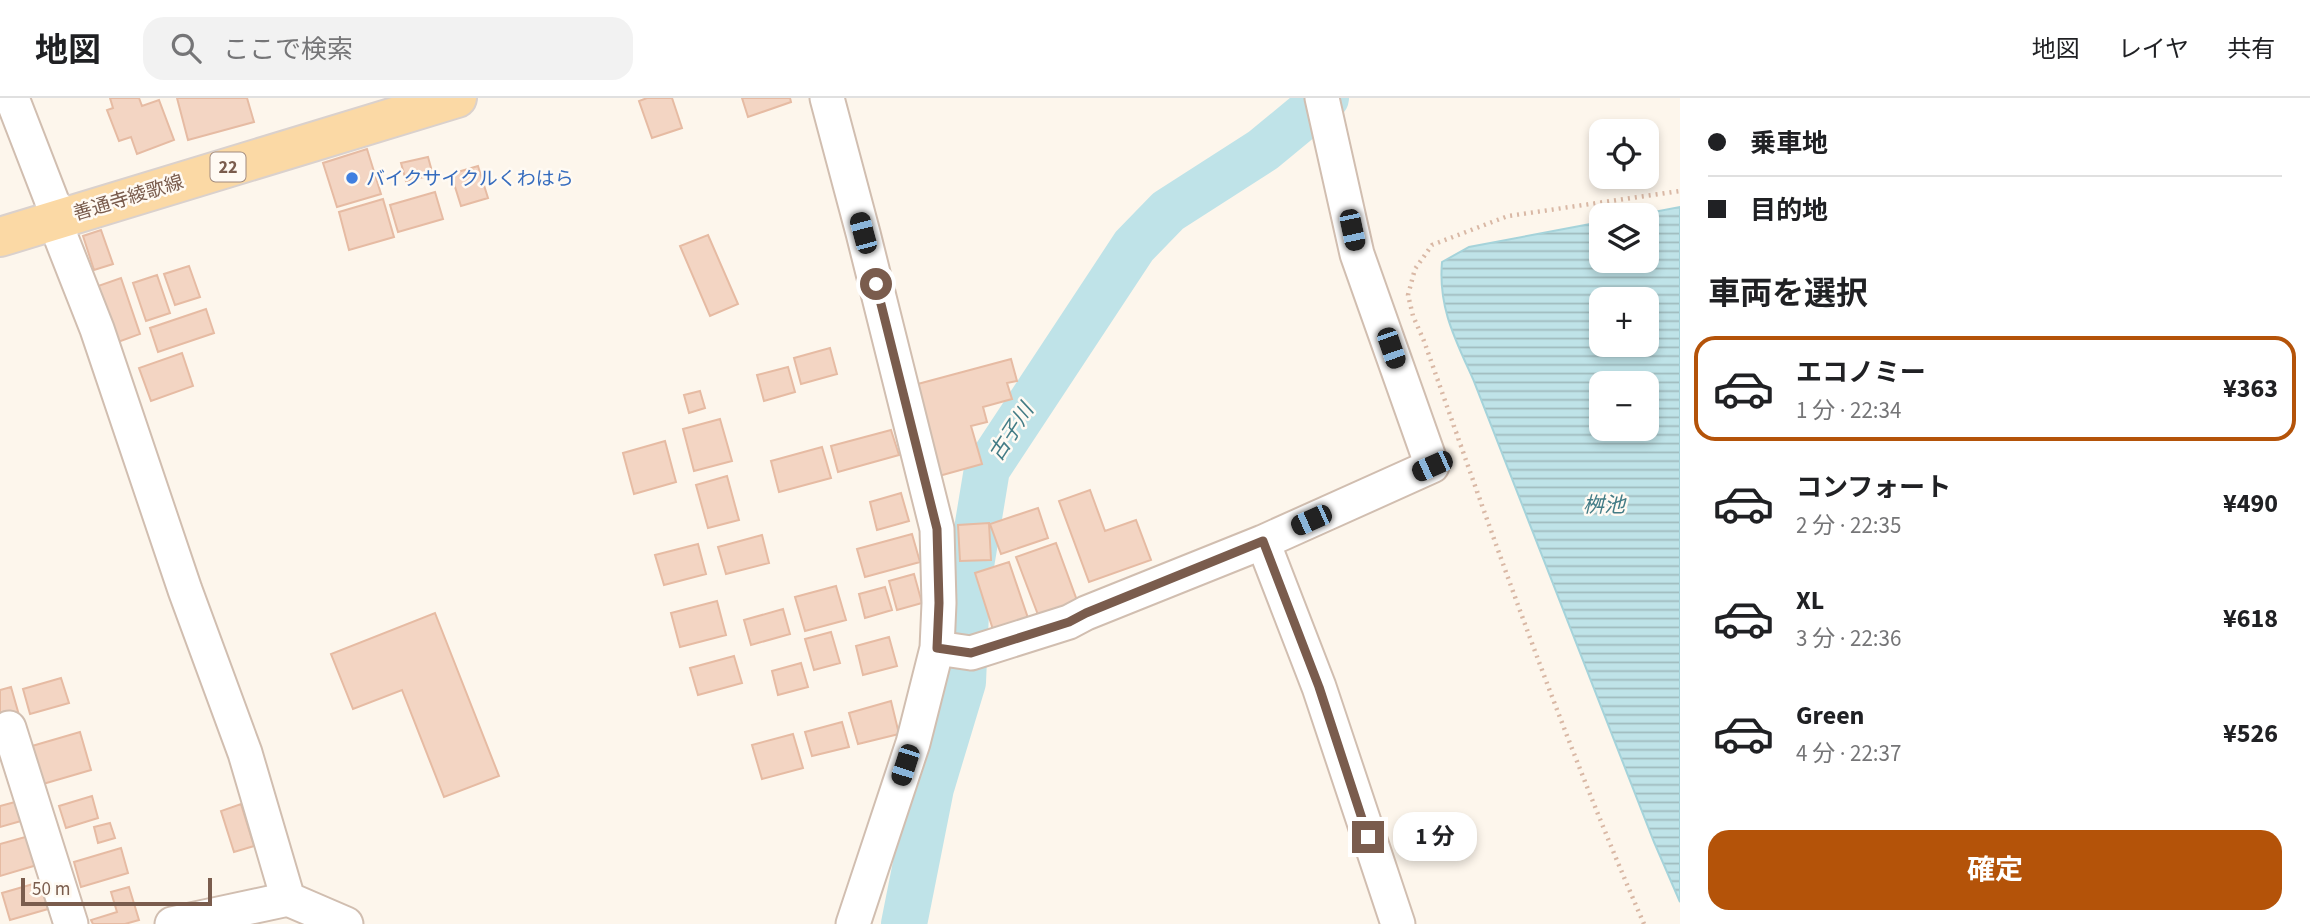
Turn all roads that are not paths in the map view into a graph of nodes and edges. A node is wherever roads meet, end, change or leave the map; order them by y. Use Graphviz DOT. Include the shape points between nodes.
graph roads {
  1 [pos="12,98"];
  2 [pos="457,98"];
  3 [pos="827,98"];
  4 [pos="1322,98"];
  5 [pos="65,216"];
  6 [pos="0,237"];
  7 [pos="1263,541"];
  8 [pos="937,648"];
  9 [pos="9,728"];
  10 [pos="288,899"];
  11 [pos="71,924"];
  12 [pos="172,924"];
  13 [pos="346,924"];
  14 [pos="853,924"];
  15 [pos="1398,924"];
  1 -- 5 [label="street" via="53,204"];
  2 -- 5 [label="main road, 善通寺綾歌線 / 22"];
  3 -- 8 [label="street" via="937,529"];
  4 -- 7 [label="street" via="1357,254 1432,466"];
  5 -- 6 [label="main road, 善通寺綾歌線 / 22"];
  5 -- 10 [label="street" via="60,235 244,753"];
  7 -- 8 [label="street" via="1069,622 971,653"];
  7 -- 15 [label="street" via="1319,687"];
  8 -- 14 [label="street" via="913,743"];
  9 -- 11 [label="street"];
  10 -- 12 [label="street"];
  10 -- 13 [label="street"];
}
